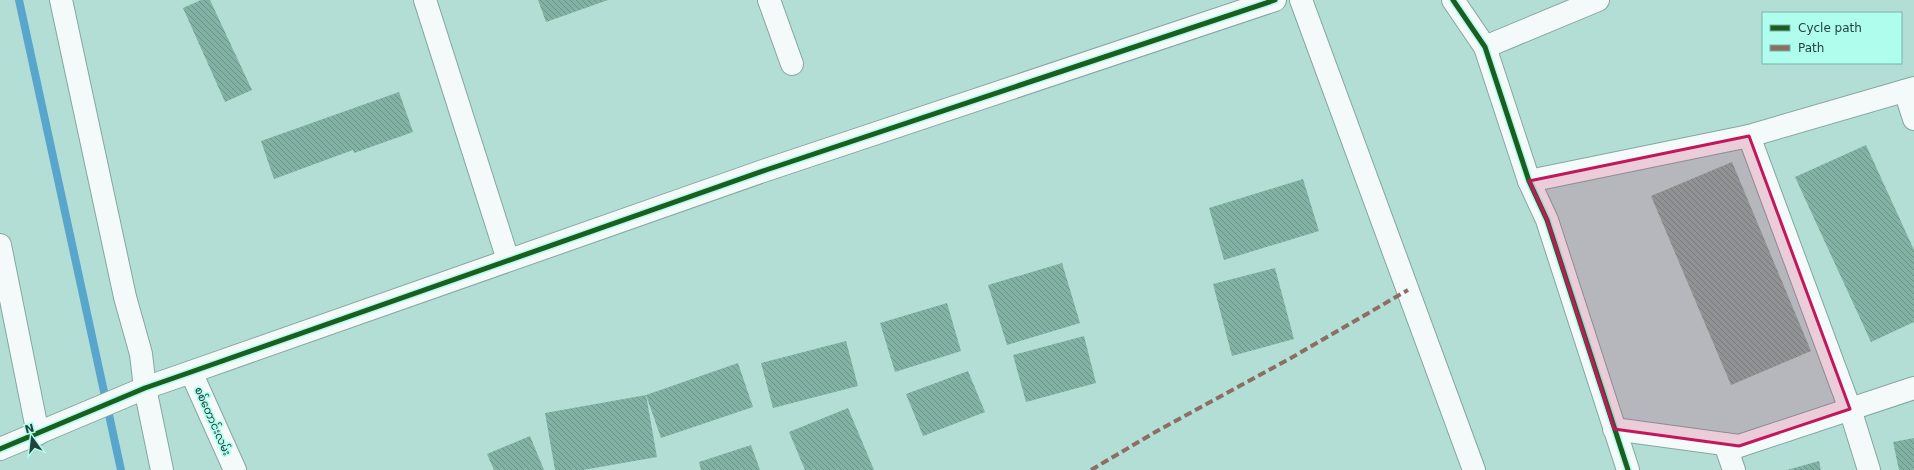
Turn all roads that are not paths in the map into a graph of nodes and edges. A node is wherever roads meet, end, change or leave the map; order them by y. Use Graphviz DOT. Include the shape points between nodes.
graph roads {
  1 [pos="61,0"];
  2 [pos="425,0"];
  3 [pos="769,0"];
  4 [pos="1275,0"];
  5 [pos="1301,0"];
  6 [pos="1453,0"];
  7 [pos="1598,0"];
  8 [pos="1485,47"];
  9 [pos="792,64"];
  10 [pos="1910,90"];
  11 [pos="1914,119"];
  12 [pos="1749,136"];
  13 [pos="1529,181"];
  14 [pos="0,245"];
  15 [pos="508,260"];
  16 [pos="191,372"];
  17 [pos="145,388"];
  18 [pos="1914,388"];
  19 [pos="1850,409"];
  20 [pos="1614,429"];
  21 [pos="38,434"];
  22 [pos="1725,444"];
  23 [pos="0,449"];
  24 [pos="162,470"];
  25 [pos="235,470"];
  26 [pos="1474,470"];
  27 [pos="1628,470"];
  28 [pos="1734,470"];
  29 [pos="1869,470"];
  1 -- 17 [label="street" via="125,296 141,354"];
  2 -- 15 [label="street"];
  3 -- 9 [label="street"];
  4 -- 15 [label="street" via="766,170"];
  5 -- 26 [label="street"];
  6 -- 8 [label="street"];
  7 -- 8 [label="street"];
  8 -- 13 [label="street"];
  10 -- 11 [label="street"];
  10 -- 12 [label="street"];
  12 -- 13 [label="street"];
  12 -- 19 [label="street"];
  13 -- 20 [label="street" via="1547,220"];
  14 -- 21 [label="street"];
  15 -- 16 [label="street"];
  16 -- 17 [label="street"];
  16 -- 25 [label="street, စစ်တောင်းလမ်း"];
  17 -- 21 [label="street"];
  17 -- 24 [label="street"];
  18 -- 19 [label="street"];
  19 -- 22 [label="street" via="1739,446"];
  19 -- 29 [label="street"];
  20 -- 22 [label="street"];
  20 -- 27 [label="street"];
  21 -- 23 [label="street"];
  22 -- 28 [label="street"];
}
